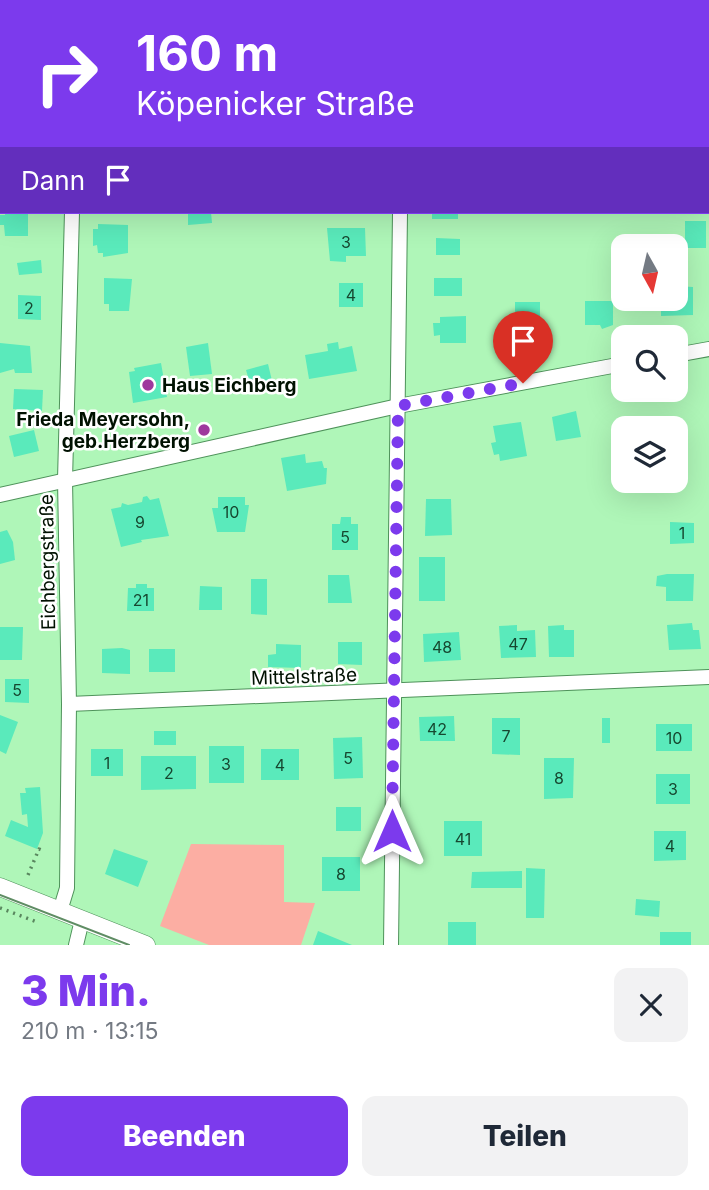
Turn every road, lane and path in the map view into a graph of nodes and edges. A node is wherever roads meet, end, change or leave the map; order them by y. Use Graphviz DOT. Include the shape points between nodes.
graph roads {
  1 [pos="72,214"];
  2 [pos="400,214"];
  3 [pos="709,349"];
  4 [pos="688,353"];
  5 [pos="611,367"];
  6 [pos="398,406"];
  7 [pos="65,480"];
  8 [pos="0,495"];
  9 [pos="709,677"];
  10 [pos="393,692"];
  11 [pos="69,704"];
  12 [pos="44,851"];
  13 [pos="28,876"];
  14 [pos="0,887"];
  15 [pos="60,911"];
  16 [pos="82,920"];
  17 [pos="76,945"];
  18 [pos="146,945"];
  19 [pos="391,945"];
  1 -- 7 [label="street, Eichbergstraße"];
  2 -- 6 [label="street"];
  3 -- 4 [label="street"];
  5 -- 6 [label="street"];
  6 -- 7 [label="street"];
  6 -- 10 [label="street"];
  7 -- 8 [label="street"];
  7 -- 11 [label="street, Eichbergstraße"];
  9 -- 10 [label="street, Mittelstraße"];
  10 -- 11 [label="street, Mittelstraße"];
  10 -- 19 [label="street"];
  11 -- 15 [label="street, Eichbergstraße" via="66,894"];
  12 -- 13 [label="path" via="39,849"];
  14 -- 15 [label="street"];
  15 -- 16 [label="street"];
  16 -- 17 [label="street"];
  16 -- 18 [label="street"];
}
